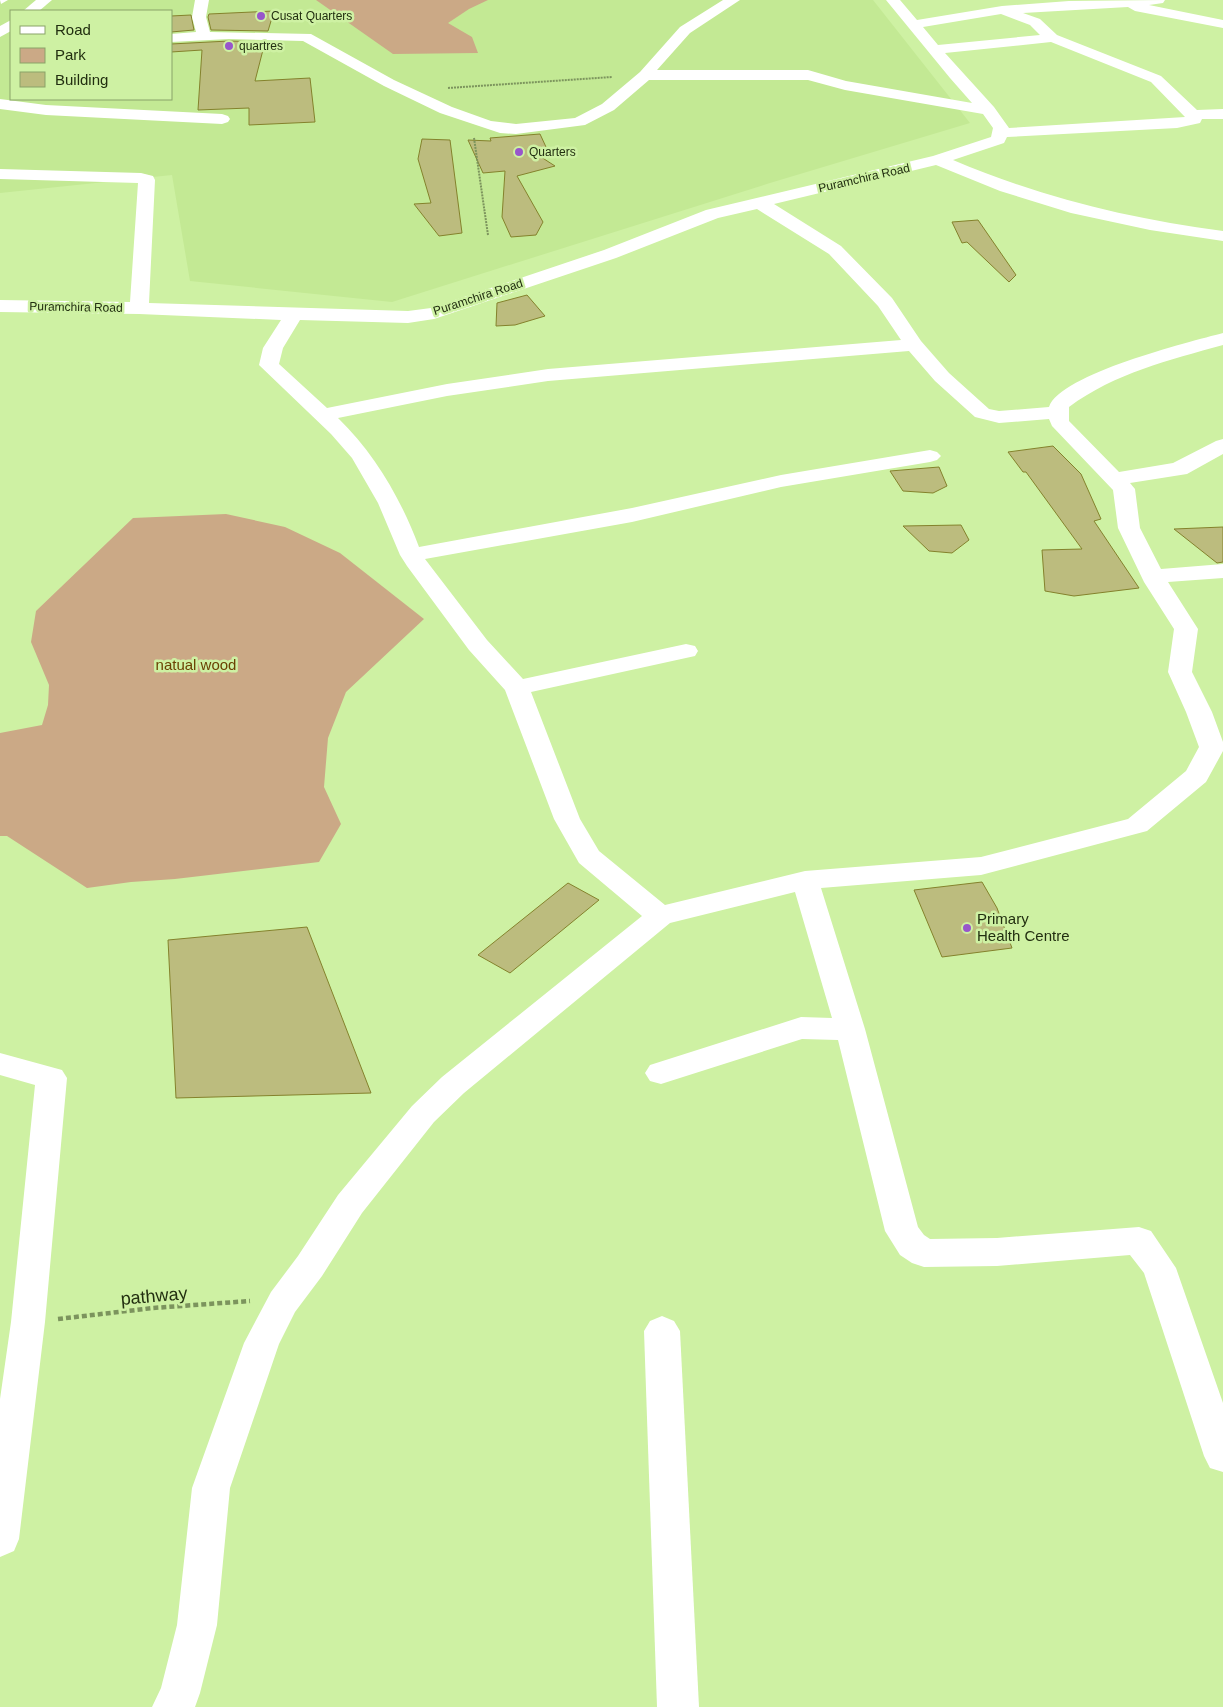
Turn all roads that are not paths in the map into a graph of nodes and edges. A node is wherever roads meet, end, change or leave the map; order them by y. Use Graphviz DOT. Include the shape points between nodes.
graph roads {
  1 [pos="45,0"];
  2 [pos="202,0"];
  3 [pos="733,0"];
  4 [pos="892,0"];
  5 [pos="1158,0"];
  6 [pos="1124,4"];
  7 [pos="31,10"];
  8 [pos="1002,10"];
  9 [pos="1223,24"];
  10 [pos="914,25"];
  11 [pos="204,36"];
  12 [pos="172,38"];
  13 [pos="1052,38"];
  14 [pos="935,50"];
  15 [pos="645,75"];
  16 [pos="962,82"];
  17 [pos="921,98"];
  18 [pos="0,104"];
  19 [pos="988,110"];
  20 [pos="1223,114"];
  21 [pos="1193,115"];
  22 [pos="222,119"];
  23 [pos="999,133"];
  24 [pos="938,160"];
  25 [pos="0,174"];
  26 [pos="758,202"];
  27 [pos="1223,236"];
  28 [pos="0,306"];
  29 [pos="139,308"];
  30 [pos="294,314"];
  31 [pos="1223,339"];
  32 [pos="914,345"];
  33 [pos="1059,412"];
  34 [pos="322,415"];
  35 [pos="1223,445"];
  36 [pos="930,456"];
  37 [pos="1114,479"];
  38 [pos="411,556"];
  39 [pos="1223,572"];
  40 [pos="1153,576"];
  41 [pos="686,651"];
  42 [pos="516,688"];
  43 [pos="805,880"];
  44 [pos="660,916"];
  45 [pos="850,1029"];
  46 [pos="0,1064"];
  47 [pos="661,1073"];
  48 [pos="662,1331"];
  49 [pos="1223,1456"];
  50 [pos="0,1539"];
  51 [pos="173,1707"];
  52 [pos="678,1707"];
  1 -- 7 [label="street"];
  2 -- 11 [label="street" via="199,16"];
  3 -- 15 [label="street" via="685,30"];
  4 -- 10 [label="street"];
  5 -- 6 [label="street"];
  6 -- 8 [label="street"];
  6 -- 9 [label="street"];
  8 -- 10 [label="street"];
  8 -- 13 [label="street" via="1035,22"];
  10 -- 14 [label="street"];
  11 -- 12 [label="street"];
  11 -- 15 [label="street" via="306,37 416,96 500,128 580,122 608,107"];
  13 -- 14 [label="street"];
  13 -- 21 [label="street" via="1156,79"];
  14 -- 16 [label="street"];
  15 -- 17 [label="street" via="808,75"];
  16 -- 17 [label="street" via="958,92"];
  16 -- 19 [label="street"];
  17 -- 19 [label="street"];
  18 -- 22 [label="street" via="46,110"];
  19 -- 23 [label="street" via="1001,128"];
  20 -- 21 [label="street"];
  21 -- 23 [label="street" via="1194,120 1177,123"];
  23 -- 24 [label="street, Puramchira Road" via="998,140"];
  24 -- 26 [label="street, Puramchira Road"];
  24 -- 27 [label="street" via="964,172 1077,209"];
  25 -- 29 [label="street" via="147,180"];
  26 -- 30 [label="street, Puramchira Road" via="712,214 610,254 434,313 408,317"];
  26 -- 32 [label="street" via="835,250 885,302"];
  28 -- 29 [label="street, Puramchira Road"];
  29 -- 30 [label="street, Puramchira Road"];
  30 -- 34 [label="street" via="273,348 269,365"];
  31 -- 33 [label="street" via="1129,367 1072,394 1059,405"];
  32 -- 33 [label="street" via="942,377 982,413 1000,417"];
  32 -- 34 [label="street" via="548,375 447,390"];
  33 -- 37 [label="street" via="1059,422"];
  34 -- 38 [label="street" via="360,454 381,489"];
  35 -- 37 [label="street" via="1179,469"];
  36 -- 38 [label="street" via="780,481 632,515"];
  37 -- 40 [label="street" via="1124,489 1130,528"];
  38 -- 42 [label="street" via="478,645"];
  39 -- 40 [label="street"];
  40 -- 43 [label="street" via="1186,629 1180,672 1212,747 1197,776 1137,825 990,864"];
  41 -- 42 [label="street"];
  42 -- 44 [label="street" via="567,819 589,857"];
  43 -- 44 [label="street"];
  43 -- 45 [label="street"];
  44 -- 51 [label="street" via="453,1085 423,1114 350,1204 283,1302 262,1343 211,1488 197,1625 180,1693"];
  45 -- 47 [label="street" via="801,1028"];
  45 -- 49 [label="street" via="902,1231 912,1244 924,1252 997,1252 1139,1241 1159,1268"];
  46 -- 50 [label="street" via="51,1078 28,1322"];
  48 -- 52 [label="street"];
}
